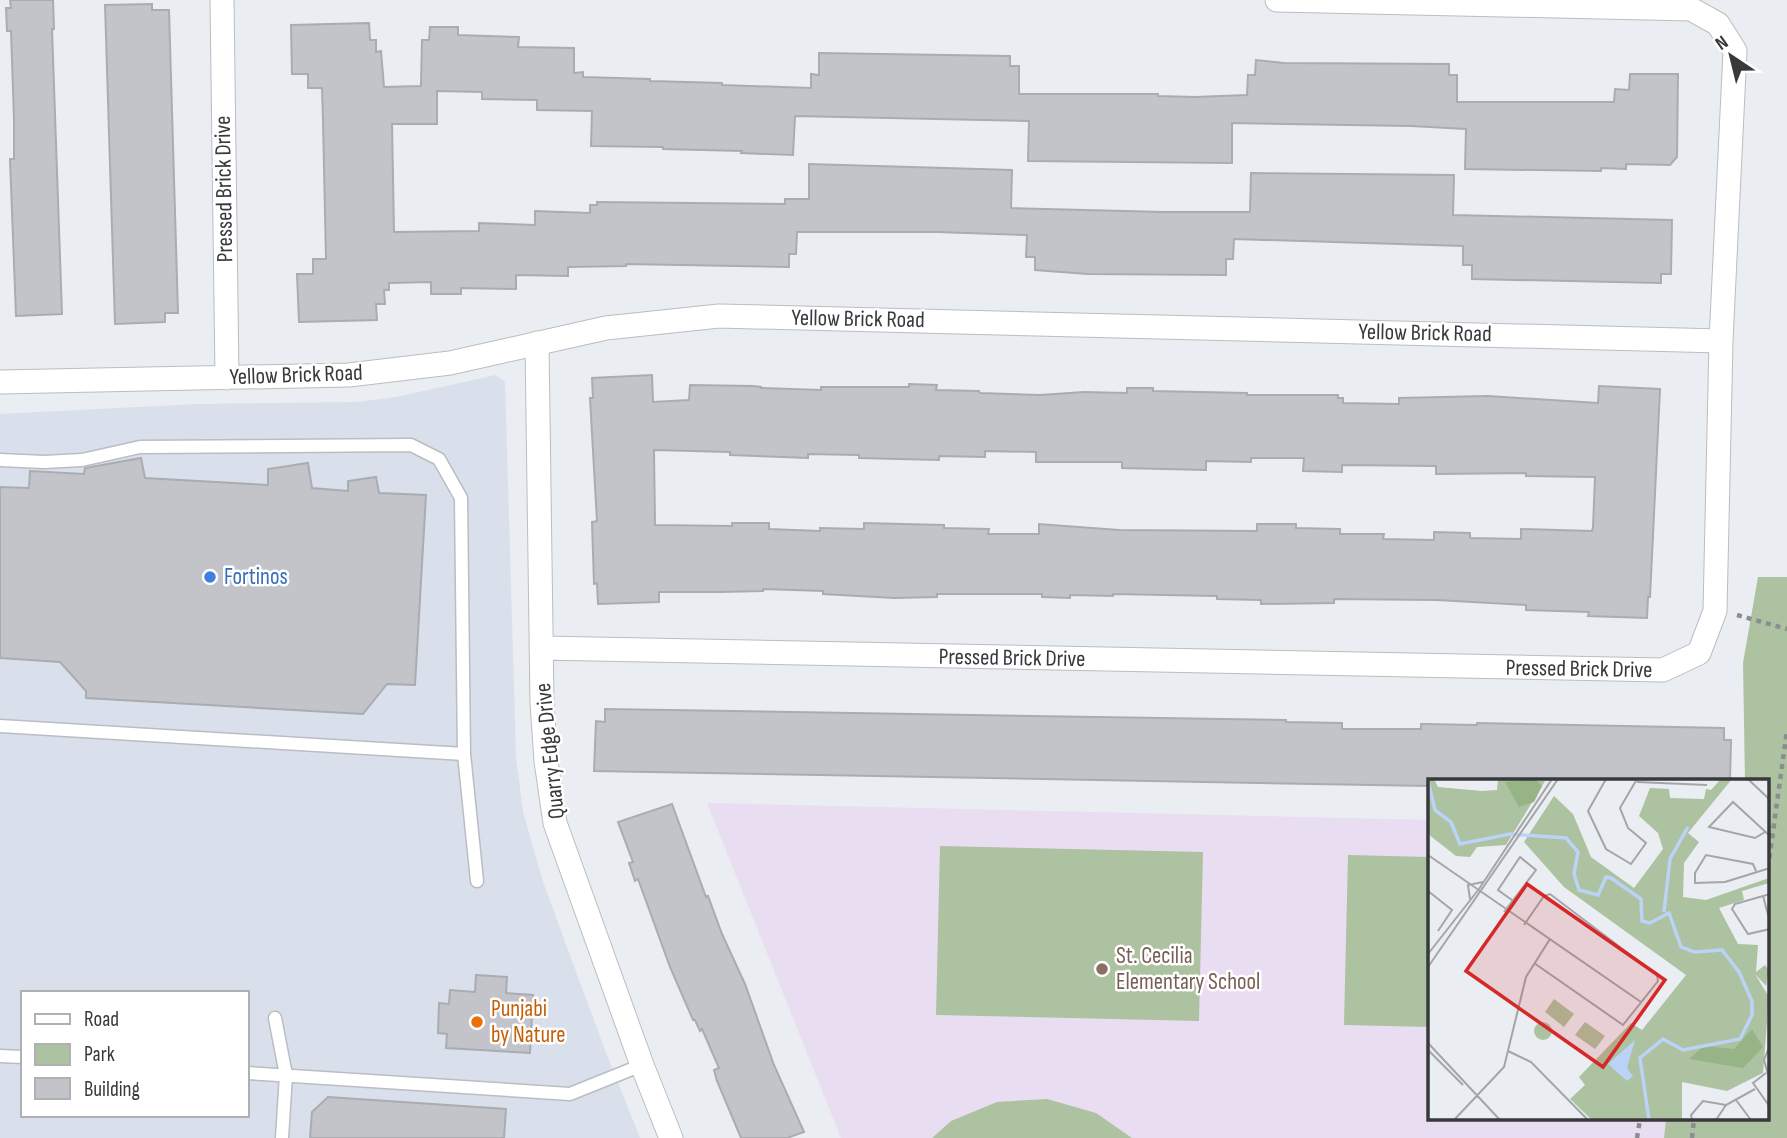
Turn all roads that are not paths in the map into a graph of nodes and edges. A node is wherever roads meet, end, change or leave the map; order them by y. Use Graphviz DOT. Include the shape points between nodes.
graph roads {
  1 [pos="222,0"];
  2 [pos="1277,0"];
  3 [pos="1721,341"];
  4 [pos="537,343"];
  5 [pos="227,377"];
  6 [pos="0,382"];
  7 [pos="0,460"];
  8 [pos="541,648"];
  9 [pos="0,726"];
  10 [pos="464,754"];
  11 [pos="477,881"];
  12 [pos="275,1018"];
  13 [pos="0,1056"];
  14 [pos="21,1057"];
  15 [pos="642,1065"];
  16 [pos="248,1073"];
  17 [pos="286,1075"];
  18 [pos="282,1138"];
  19 [pos="671,1138"];
  1 -- 5 [label="street, Pressed Brick Drive"];
  2 -- 3 [label="street, Pressed Brick Drive" via="1691,9 1718,24 1735,51"];
  3 -- 4 [label="street, Yellow Brick Road" via="719,316 606,328"];
  3 -- 8 [label="street, Pressed Brick Drive" via="1715,611 1699,653 1663,670"];
  4 -- 5 [label="street, Yellow Brick Road" via="450,363 349,376"];
  4 -- 8 [label="street, Quarry Edge Drive"];
  5 -- 6 [label="street, Yellow Brick Road"];
  7 -- 10 [label="lane" via="82,460 140,447 411,445 439,458 461,498"];
  8 -- 15 [label="street, Quarry Edge Drive" via="546,761 555,823"];
  9 -- 10 [label="lane"];
  10 -- 11 [label="lane"];
  12 -- 17 [label="lane"];
  13 -- 14 [label="lane"];
  15 -- 17 [label="lane" via="570,1094"];
  15 -- 19 [label="street, Quarry Edge Drive"];
  16 -- 17 [label="lane"];
  17 -- 18 [label="lane"];
}
